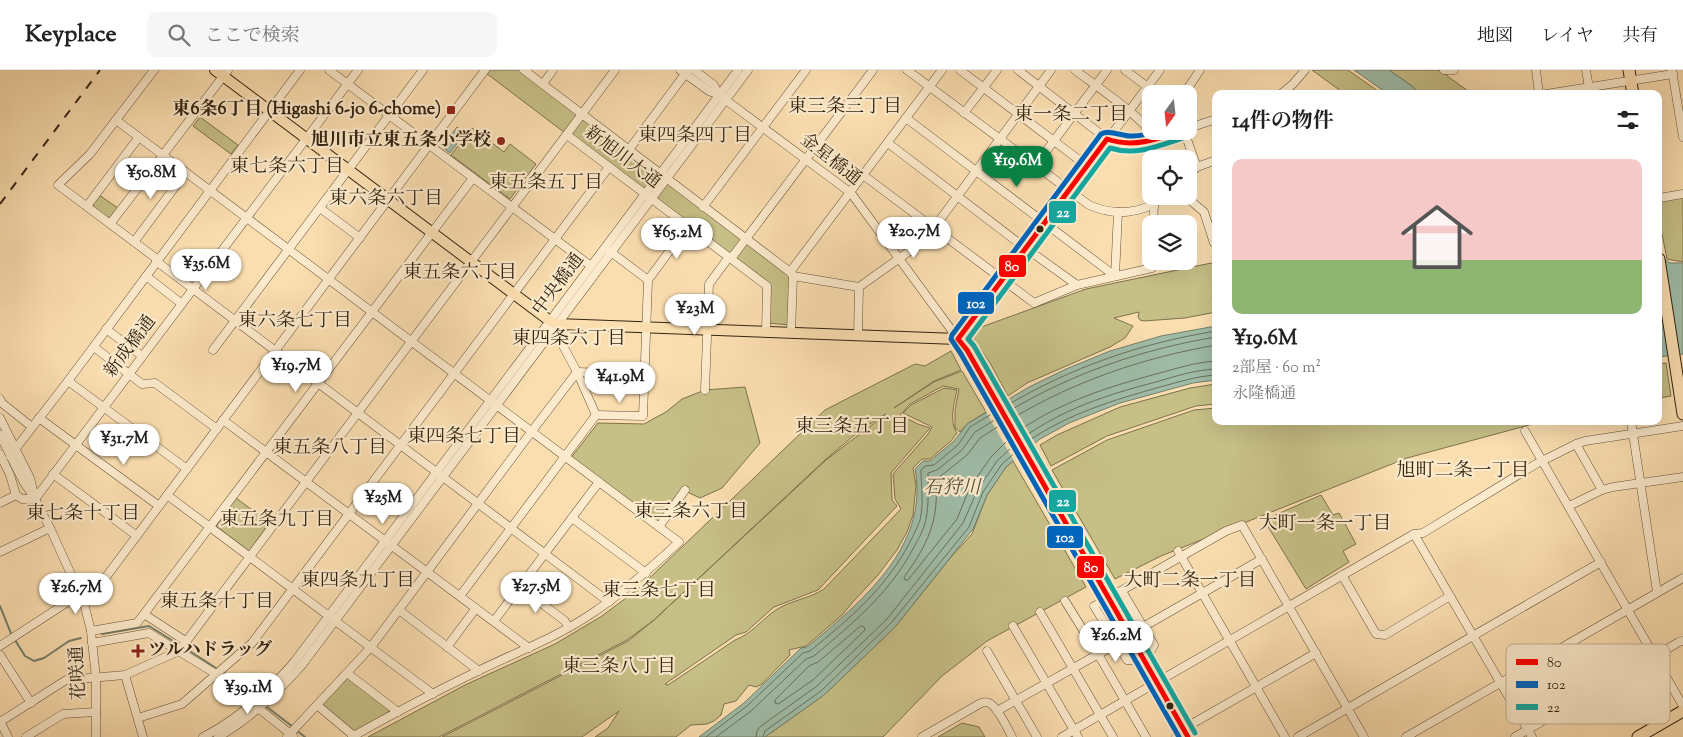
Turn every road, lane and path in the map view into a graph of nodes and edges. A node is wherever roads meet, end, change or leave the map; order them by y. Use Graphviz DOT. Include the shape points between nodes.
graph roads {
  1 [pos="154,70"];
  2 [pos="300,70"];
  3 [pos="329,70"];
  4 [pos="358,70"];
  5 [pos="423,70"];
  6 [pos="524,70"];
  7 [pos="553,70"];
  8 [pos="615,70"];
  9 [pos="694,70"];
  10 [pos="738,70"];
  11 [pos="748,70"];
  12 [pos="806,70"];
  13 [pos="873,70"];
  14 [pos="907,70"];
  15 [pos="942,70"];
  16 [pos="960,70"];
  17 [pos="997,70"];
  18 [pos="1018,70"];
  19 [pos="1051,70"];
  20 [pos="1075,70"];
  21 [pos="1106,70"];
  22 [pos="1125,70"];
  23 [pos="1160,70"];
  24 [pos="1200,70"];
  25 [pos="1305,70"];
  26 [pos="1444,70"];
  27 [pos="1454,70"];
  28 [pos="1536,70"];
  29 [pos="1586,70"];
  30 [pos="484,71"];
  31 [pos="685,71"];
  32 [pos="222,72"];
  33 [pos="1672,72"];
  34 [pos="1630,76"];
  35 [pos="348,84"];
  36 [pos="542,84"];
  37 [pos="1095,85"];
  38 [pos="1147,85"];
  39 [pos="1149,85"];
  40 [pos="1190,85"];
  41 [pos="1039,86"];
  42 [pos="929,87"];
  43 [pos="983,88"];
  44 [pos="1286,90"];
  45 [pos="1538,90"];
  46 [pos="1589,90"];
  47 [pos="1592,90"];
  48 [pos="1632,90"];
  49 [pos="1142,94"];
  50 [pos="723,97"];
  51 [pos="269,111"];
  52 [pos="1129,112"];
  53 [pos="964,113"];
  54 [pos="1019,113"];
  55 [pos="1074,113"];
  56 [pos="582,114"];
  57 [pos="389,115"];
  58 [pos="906,118"];
  59 [pos="116,120"];
  60 [pos="1212,120"];
  61 [pos="1198,125"];
  62 [pos="763,127"];
  63 [pos="566,135"];
  64 [pos="1683,136"];
  65 [pos="140,137"];
  66 [pos="306,139"];
  67 [pos="1107,139"];
  68 [pos="999,140"];
  69 [pos="1054,140"];
  70 [pos="1154,141"];
  71 [pos="888,143"];
  72 [pos="429,146"];
  73 [pos="1154,150"];
  74 [pos="628,151"];
  75 [pos="163,154"];
  76 [pos="806,160"];
  77 [pos="1212,161"];
  78 [pos="1035,166"];
  79 [pos="1087,166"];
  80 [pos="609,167"];
  81 [pos="1197,167"];
  82 [pos="349,171"];
  83 [pos="977,171"];
  84 [pos="186,172"];
  85 [pos="863,175"];
  86 [pos="663,177"];
  87 [pos="473,178"];
  88 [pos="210,189"];
  89 [pos="1068,191"];
  90 [pos="851,193"];
  91 [pos="1683,194"];
  92 [pos="958,195"];
  93 [pos="648,196"];
  94 [pos="1662,198"];
  95 [pos="388,200"];
  96 [pos="1154,205"];
  97 [pos="1196,205"];
  98 [pos="87,206"];
  99 [pos="512,207"];
  100 [pos="703,207"];
  101 [pos="320,208"];
  102 [pos="1118,212"];
  103 [pos="1153,215"];
  104 [pos="248,217"];
  105 [pos="1045,223"];
  106 [pos="110,224"];
  107 [pos="688,226"];
  108 [pos="934,228"];
  109 [pos="432,232"];
  110 [pos="1212,237"];
  111 [pos="360,238"];
  112 [pos="555,239"];
  113 [pos="746,239"];
  114 [pos="134,242"];
  115 [pos="1026,248"];
  116 [pos="289,249"];
  117 [pos="608,250"];
  118 [pos="729,258"];
  119 [pos="900,258"];
  120 [pos="157,260"];
  121 [pos="471,262"];
  122 [pos="591,266"];
  123 [pos="1143,270"];
  124 [pos="791,274"];
  125 [pos="146,276"];
  126 [pos="1115,276"];
  127 [pos="330,279"];
  128 [pos="1003,279"];
  129 [pos="1662,279"];
  130 [pos="648,280"];
  131 [pos="1077,284"];
  132 [pos="859,287"];
  133 [pos="194,288"];
  134 [pos="514,294"];
  135 [pos="182,304"];
  136 [pos="372,311"];
  137 [pos="236,320"];
  138 [pos="554,324"];
  139 [pos="646,327"];
  140 [pos="106,329"];
  141 [pos="707,330"];
  142 [pos="766,332"];
  143 [pos="791,333"];
  144 [pos="858,335"];
  145 [pos="958,339"];
  146 [pos="412,341"];
  147 [pos="94,346"];
  148 [pos="213,350"];
  149 [pos="275,350"];
  150 [pos="142,356"];
  151 [pos="577,372"];
  152 [pos="455,373"];
  153 [pos="129,374"];
  154 [pos="645,374"];
  155 [pos="68,381"];
  156 [pos="318,383"];
  157 [pos="705,390"];
  158 [pos="0,399"];
  159 [pos="494,403"];
  160 [pos="104,407"];
  161 [pos="358,413"];
  162 [pos="1683,414"];
  163 [pos="596,415"];
  164 [pos="0,418"];
  165 [pos="39,418"];
  166 [pos="224,420"];
  167 [pos="1631,425"];
  168 [pos="1683,426"];
  169 [pos="32,427"];
  170 [pos="217,430"];
  171 [pos="532,431"];
  172 [pos="1525,431"];
  173 [pos="1632,434"];
  174 [pos="0,435"];
  175 [pos="76,444"];
  176 [pos="1576,444"];
  177 [pos="400,445"];
  178 [pos="16,449"];
  179 [pos="266,452"];
  180 [pos="565,456"];
  181 [pos="3,458"];
  182 [pos="1543,461"];
  183 [pos="187,469"];
  184 [pos="53,474"];
  185 [pos="440,475"];
  186 [pos="1683,476"];
  187 [pos="307,482"];
  188 [pos="599,482"];
  189 [pos="1640,482"];
  190 [pos="685,490"];
  191 [pos="1602,490"];
  192 [pos="16,495"];
  193 [pos="167,495"];
  194 [pos="35,499"];
  195 [pos="0,502"];
  196 [pos="478,503"];
  197 [pos="159,506"];
  198 [pos="1569,506"];
  199 [pos="350,513"];
  200 [pos="572,518"];
  201 [pos="659,526"];
  202 [pos="210,527"];
  203 [pos="50,528"];
  204 [pos="512,528"];
  205 [pos="1414,534"];
  206 [pos="136,536"];
  207 [pos="389,543"];
  208 [pos="0,552"];
  209 [pos="545,553"];
  210 [pos="1180,554"];
  211 [pos="251,557"];
  212 [pos="1262,559"];
  213 [pos="1601,562"];
  214 [pos="427,572"];
  215 [pos="646,572"];
  216 [pos="1342,575"];
  217 [pos="1683,578"];
  218 [pos="520,587"];
  219 [pos="293,589"];
  220 [pos="1657,592"];
  221 [pos="81,593"];
  222 [pos="1202,593"];
  223 [pos="460,596"];
  224 [pos="1450,596"];
  225 [pos="1065,601"];
  226 [pos="609,602"];
  227 [pos="1096,605"];
  228 [pos="1289,606"];
  229 [pos="476,608"];
  230 [pos="1628,609"];
  231 [pos="399,610"];
  232 [pos="1040,612"];
  233 [pos="144,614"];
  234 [pos="332,619"];
  235 [pos="494,622"];
  236 [pos="1013,626"];
  237 [pos="568,627"];
  238 [pos="1143,627"];
  239 [pos="91,631"];
  240 [pos="1474,636"];
  241 [pos="1229,640"];
  242 [pos="1683,642"];
  243 [pos="92,643"];
  244 [pos="1118,643"];
  245 [pos="1568,644"];
  246 [pos="1648,644"];
  247 [pos="0,646"];
  248 [pos="183,646"];
  249 [pos="371,647"];
  250 [pos="447,647"];
  251 [pos="1670,647"];
  252 [pos="529,648"];
  253 [pos="987,651"];
  254 [pos="1316,653"];
  255 [pos="1098,654"];
  256 [pos="0,655"];
  257 [pos="1143,658"];
  258 [pos="1073,668"];
  259 [pos="479,671"];
  260 [pos="220,672"];
  261 [pos="347,673"];
  262 [pos="125,675"];
  263 [pos="96,678"];
  264 [pos="1506,680"];
  265 [pos="1502,682"];
  266 [pos="1047,683"];
  267 [pos="1157,683"];
  268 [pos="1670,683"];
  269 [pos="1256,687"];
  270 [pos="1506,689"];
  271 [pos="433,694"];
  272 [pos="1016,701"];
  273 [pos="1125,701"];
  274 [pos="31,702"];
  275 [pos="317,705"];
  276 [pos="255,706"];
  277 [pos="1683,706"];
  278 [pos="1348,708"];
  279 [pos="997,711"];
  280 [pos="1683,711"];
  281 [pos="96,712"];
  282 [pos="398,712"];
  283 [pos="1100,715"];
  284 [pos="138,718"];
  285 [pos="1670,719"];
  286 [pos="0,721"];
  287 [pos="1545,724"];
  288 [pos="1660,724"];
  289 [pos="293,733"];
  290 [pos="1076,733"];
  291 [pos="1530,733"];
  292 [pos="1183,734"];
  293 [pos="206,736"];
  294 [pos="353,736"];
  295 [pos="8,737"];
  296 [pos="26,737"];
  297 [pos="96,737"];
  298 [pos="143,737"];
  299 [pos="218,737"];
  300 [pos="922,737"];
  301 [pos="1012,737"];
  302 [pos="1037,737"];
  303 [pos="1062,737"];
  304 [pos="1113,737"];
  305 [pos="1146,737"];
  306 [pos="1285,737"];
  307 [pos="1298,737"];
  308 [pos="1364,737"];
  309 [pos="1406,737"];
  310 [pos="1515,737"];
  311 [pos="1638,737"];
  1 -- 59 [label="street"];
  2 -- 51 [label="street"];
  3 -- 35 [label="street"];
  4 -- 35 [label="street, 新成橋通"];
  5 -- 57 [label="street"];
  6 -- 36 [label="street, 新旭川大通"];
  7 -- 36 [label="street"];
  8 -- 56 [label="street"];
  9 -- 50 [label="street, 金星橋通" via="714,85"];
  10 -- 50 [label="street, 中央橋通"];
  11 -- 50 [label="street, 中央橋通"];
  12 -- 62 [label="street"];
  13 -- 76 [label="street"];
  14 -- 42 [label="street"];
  15 -- 42 [label="street"];
  16 -- 43 [label="street"];
  17 -- 43 [label="street"];
  18 -- 41 [label="street"];
  19 -- 41 [label="street"];
  20 -- 37 [label="street"];
  21 -- 37 [label="street"];
  22 -- 38 [label="street"];
  23 -- 39 [label="street"];
  24 -- 40 [label="street"];
  25 -- 44 [label="street"];
  26 -- 27 [label="street"];
  28 -- 45 [label="street"];
  29 -- 46 [label="street"];
  30 -- 72 [label="street"];
  31 -- 50 [label="street, 金星橋通" via="709,92"];
  31 -- 74 [label="street"];
  32 -- 51 [label="main road"];
  32 -- 75 [label="street"];
  33 -- 34 [label="street"];
  33 -- 64 [label="street"];
  34 -- 47 [label="street"];
  34 -- 48 [label="highway"];
  35 -- 57 [label="street"];
  35 -- 66 [label="street, 新成橋通"];
  36 -- 56 [label="street, 新旭川大通"];
  37 -- 52 [label="street"];
  37 -- 55 [label="street"];
  41 -- 54 [label="street"];
  41 -- 55 [label="street"];
  42 -- 53 [label="street"];
  42 -- 58 [label="street"];
  43 -- 53 [label="street"];
  43 -- 54 [label="street"];
  49 -- 52 [label="street"];
  50 -- 62 [label="street, 金星橋通"];
  50 -- 86 [label="street, 中央橋通"];
  51 -- 66 [label="main road"];
  51 -- 88 [label="street"];
  52 -- 67 [label="street"];
  52 -- 70 [label="street" via="1149,130"];
  53 -- 68 [label="street"];
  54 -- 68 [label="street"];
  54 -- 69 [label="street"];
  55 -- 67 [label="street"];
  55 -- 69 [label="street"];
  56 -- 63 [label="street"];
  56 -- 74 [label="street, 新旭川大通"];
  57 -- 72 [label="street"];
  57 -- 82 [label="street"];
  58 -- 71 [label="street"];
  58 -- 83 [label="street"];
  59 -- 65 [label="street"];
  59 -- 98 [label="street" via="90,154 58,185"];
  60 -- 61 [label="street"];
  62 -- 76 [label="street, 金星橋通"];
  62 -- 100 [label="street"];
  63 -- 80 [label="street, 新旭川大通"];
  63 -- 99 [label="street"];
  65 -- 75 [label="street"];
  65 -- 98 [label="street"];
  66 -- 82 [label="main road"];
  66 -- 104 [label="street, 新成橋通"];
  67 -- 70 [label="street" via="1127,145"];
  67 -- 79 [label="street"];
  68 -- 78 [label="street"];
  68 -- 83 [label="street"];
  69 -- 78 [label="street"];
  69 -- 79 [label="street"];
  70 -- 73 [label="street"];
  71 -- 85 [label="street"];
  71 -- 92 [label="street"];
  72 -- 87 [label="street"];
  72 -- 95 [label="street"];
  74 -- 86 [label="street, 新旭川大通"];
  75 -- 84 [label="street"];
  75 -- 106 [label="street"];
  76 -- 90 [label="street, 金星橋通"];
  76 -- 113 [label="street"];
  77 -- 81 [label="street"];
  78 -- 89 [label="street"];
  79 -- 89 [label="street"];
  80 -- 93 [label="street, 新旭川大通"];
  80 -- 112 [label="street"];
  82 -- 95 [label="main road"];
  82 -- 101 [label="street"];
  83 -- 92 [label="street"];
  83 -- 105 [label="street"];
  84 -- 88 [label="street"];
  84 -- 114 [label="street"];
  85 -- 90 [label="street"];
  85 -- 108 [label="street"];
  86 -- 93 [label="street, 中央橋通"];
  86 -- 100 [label="street, 新旭川大通"];
  87 -- 99 [label="street"];
  87 -- 109 [label="street"];
  88 -- 104 [label="street"];
  88 -- 120 [label="street"];
  89 -- 102 [label="street" via="1097,209"];
  89 -- 105 [label="street"];
  90 -- 119 [label="street, 金星橋通"];
  90 -- 124 [label="street"];
  91 -- 94 [label="street"];
  92 -- 108 [label="street"];
  92 -- 115 [label="street"];
  93 -- 107 [label="street, 新旭川大通"];
  93 -- 117 [label="street, 中央橋通"];
  95 -- 109 [label="main road"];
  95 -- 111 [label="street"];
  96 -- 102 [label="street" via="1137,211"];
  96 -- 103 [label="street"];
  97 -- 110 [label="street" via="1204,212"];
  98 -- 106 [label="street"];
  99 -- 112 [label="street"];
  99 -- 121 [label="street"];
  100 -- 113 [label="street, 新旭川大通"];
  101 -- 111 [label="street"];
  101 -- 116 [label="street"];
  102 -- 126 [label="street"];
  104 -- 116 [label="street"];
  104 -- 133 [label="street, 新成橋通"];
  105 -- 115 [label="street"];
  105 -- 126 [label="street"];
  106 -- 114 [label="street"];
  107 -- 118 [label="street, 新旭川大通"];
  107 -- 130 [label="street"];
  108 -- 119 [label="street" via="925,240"];
  108 -- 128 [label="street"];
  109 -- 121 [label="main road"];
  109 -- 136 [label="street"];
  111 -- 127 [label="street"];
  112 -- 122 [label="street"];
  112 -- 134 [label="street"];
  113 -- 118 [label="street"];
  113 -- 124 [label="street, 新旭川大通"];
  114 -- 120 [label="street"];
  115 -- 128 [label="street"];
  115 -- 131 [label="street"];
  116 -- 127 [label="street"];
  116 -- 137 [label="street"];
  117 -- 122 [label="street, 中央橋通"];
  117 -- 130 [label="street"];
  117 -- 138 [label="street, 中央橋通"];
  118 -- 141 [label="street" via="709,284"];
  118 -- 142 [label="street, 新旭川大通" via="767,286"];
  119 -- 132 [label="street"];
  119 -- 145 [label="street, 金星橋通"];
  120 -- 125 [label="street"];
  120 -- 133 [label="street"];
  121 -- 134 [label="main road"];
  121 -- 146 [label="street"];
  122 -- 138 [label="street, 中央橋通"];
  123 -- 126 [label="street"];
  124 -- 132 [label="street"];
  124 -- 143 [label="street"];
  125 -- 135 [label="street"];
  125 -- 140 [label="street"];
  126 -- 131 [label="street"];
  127 -- 136 [label="street"];
  127 -- 149 [label="street"];
  128 -- 131 [label="street" via="1034,303"];
  128 -- 145 [label="street"];
  129 -- 162 [label="highway"];
  130 -- 139 [label="street"];
  132 -- 144 [label="street"];
  133 -- 135 [label="street, 新成橋通"];
  133 -- 137 [label="street"];
  134 -- 138 [label="main road"];
  134 -- 152 [label="street"];
  135 -- 150 [label="street, 新成橋通"];
  136 -- 146 [label="street"];
  136 -- 156 [label="street"];
  137 -- 148 [label="street"];
  137 -- 149 [label="street"];
  138 -- 139 [label="main road"];
  138 -- 151 [label="street"];
  138 -- 159 [label="street, 中央橋通"];
  139 -- 141 [label="main road"];
  139 -- 154 [label="street"];
  140 -- 147 [label="street"];
  140 -- 150 [label="street"];
  141 -- 142 [label="main road"];
  141 -- 157 [label="street"];
  142 -- 143 [label="main road"];
  143 -- 144 [label="main road"];
  144 -- 145 [label="main road"];
  145 -- 257 [label="main road"];
  146 -- 152 [label="street"];
  146 -- 161 [label="street"];
  147 -- 153 [label="street"];
  147 -- 155 [label="street"];
  149 -- 156 [label="street"];
  149 -- 166 [label="street"];
  150 -- 153 [label="street, 新成橋通"];
  151 -- 154 [label="street"];
  151 -- 163 [label="street"];
  151 -- 171 [label="street"];
  152 -- 159 [label="street"];
  152 -- 177 [label="street"];
  153 -- 160 [label="street, 新成橋通"];
  153 -- 170 [label="street" via="142,384 155,383"];
  154 -- 163 [label="street" via="643,416"];
  155 -- 160 [label="street"];
  155 -- 165 [label="street"];
  156 -- 161 [label="street"];
  156 -- 179 [label="street"];
  158 -- 169 [label="street"];
  159 -- 171 [label="street"];
  159 -- 185 [label="street, 中央橋通"];
  160 -- 175 [label="street, 新成橋通"];
  160 -- 183 [label="street"];
  161 -- 177 [label="street"];
  161 -- 187 [label="street"];
  163 -- 180 [label="street"];
  164 -- 178 [label="street, 花咲通"];
  165 -- 169 [label="street"];
  165 -- 175 [label="street"];
  166 -- 170 [label="street"];
  166 -- 179 [label="street"];
  167 -- 173 [label="street"];
  168 -- 173 [label="street"];
  169 -- 178 [label="street"];
  170 -- 183 [label="street"];
  171 -- 180 [label="street"];
  171 -- 196 [label="street"];
  172 -- 182 [label="street"];
  173 -- 176 [label="street"];
  173 -- 189 [label="street"];
  174 -- 181 [label="street, 花咲通"];
  175 -- 184 [label="street, 新成橋通"];
  175 -- 197 [label="street"];
  176 -- 182 [label="street"];
  176 -- 191 [label="street"];
  177 -- 185 [label="street"];
  177 -- 199 [label="street"];
  178 -- 181 [label="street"];
  178 -- 194 [label="street, 花咲通" via="30,478"];
  179 -- 187 [label="street"];
  179 -- 202 [label="street"];
  180 -- 188 [label="street"];
  180 -- 204 [label="street"];
  181 -- 192 [label="street"];
  181 -- 194 [label="street, 花咲通"];
  182 -- 198 [label="street"];
  182 -- 205 [label="street" via="1423,533"];
  183 -- 193 [label="street"];
  184 -- 194 [label="street, 新成橋通"];
  184 -- 206 [label="street"];
  185 -- 196 [label="street"];
  185 -- 207 [label="street, 中央橋通"];
  186 -- 189 [label="street"];
  187 -- 199 [label="street"];
  187 -- 211 [label="street"];
  188 -- 200 [label="street"];
  188 -- 201 [label="street"];
  189 -- 191 [label="street"];
  189 -- 220 [label="street"];
  190 -- 201 [label="street"];
  191 -- 198 [label="street"];
  192 -- 194 [label="street" via="22,499"];
  192 -- 195 [label="street"];
  193 -- 197 [label="street"];
  193 -- 202 [label="street"];
  194 -- 203 [label="street, 花咲通"];
  196 -- 204 [label="street"];
  196 -- 214 [label="street"];
  197 -- 206 [label="street"];
  198 -- 213 [label="street"];
  199 -- 207 [label="street"];
  199 -- 219 [label="street"];
  200 -- 209 [label="street"];
  200 -- 215 [label="street"];
  201 -- 215 [label="street" via="679,542"];
  202 -- 211 [label="street"];
  202 -- 233 [label="street"];
  203 -- 208 [label="street"];
  203 -- 221 [label="street, 花咲通"];
  204 -- 209 [label="street"];
  204 -- 223 [label="street"];
  205 -- 216 [label="street"];
  205 -- 224 [label="street"];
  206 -- 221 [label="street" via="106,577"];
  207 -- 214 [label="street"];
  207 -- 234 [label="street, 中央橋通"];
  209 -- 218 [label="street"];
  209 -- 226 [label="street"];
  210 -- 212 [label="street" via="1242,525"];
  210 -- 222 [label="street"];
  210 -- 238 [label="street" via="1121,591"];
  211 -- 219 [label="street"];
  211 -- 248 [label="street"];
  212 -- 222 [label="street"];
  212 -- 228 [label="street"];
  213 -- 230 [label="street"];
  213 -- 240 [label="street"];
  214 -- 223 [label="street"];
  214 -- 231 [label="street"];
  215 -- 226 [label="street"];
  216 -- 224 [label="street" via="1380,636"];
  216 -- 228 [label="street"];
  217 -- 220 [label="street"];
  218 -- 235 [label="street"];
  218 -- 237 [label="street" via="565,621"];
  219 -- 234 [label="street"];
  219 -- 260 [label="street" via="252,643"];
  220 -- 230 [label="street"];
  221 -- 239 [label="street, 花咲通"];
  221 -- 247 [label="street"];
  222 -- 238 [label="street"];
  222 -- 241 [label="street"];
  223 -- 229 [label="street"];
  224 -- 240 [label="street"];
  225 -- 255 [label="street"];
  226 -- 237 [label="street"];
  227 -- 244 [label="street"];
  228 -- 241 [label="street"];
  228 -- 254 [label="street"];
  229 -- 235 [label="street"];
  229 -- 250 [label="street"];
  230 -- 245 [label="street"];
  230 -- 246 [label="street"];
  231 -- 249 [label="street"];
  231 -- 250 [label="street"];
  232 -- 258 [label="street"];
  233 -- 239 [label="street" via="137,623"];
  233 -- 248 [label="street"];
  234 -- 249 [label="street"];
  234 -- 276 [label="street, 中央橋通" via="291,677"];
  235 -- 252 [label="street"];
  236 -- 266 [label="street"];
  237 -- 252 [label="street"];
  238 -- 257 [label="street" via="1154,645"];
  239 -- 243 [label="street, 花咲通"];
  240 -- 265 [label="street"];
  240 -- 278 [label="street"];
  241 -- 267 [label="street"];
  241 -- 269 [label="street"];
  242 -- 251 [label="street"];
  243 -- 248 [label="street" via="149,633"];
  243 -- 263 [label="street, 花咲通"];
  244 -- 255 [label="street"];
  244 -- 257 [label="street" via="1127,660"];
  248 -- 260 [label="street"];
  248 -- 262 [label="street"];
  249 -- 261 [label="street"];
  249 -- 271 [label="street"];
  250 -- 259 [label="street"];
  252 -- 259 [label="street"];
  253 -- 272 [label="street"];
  254 -- 269 [label="street"];
  254 -- 278 [label="street"];
  255 -- 258 [label="street"];
  255 -- 273 [label="street"];
  256 -- 274 [label="street"];
  257 -- 267 [label="main road"];
  258 -- 266 [label="street"];
  258 -- 283 [label="street"];
  259 -- 271 [label="street"];
  260 -- 276 [label="street"];
  260 -- 284 [label="street" via="182,704"];
  261 -- 275 [label="street"];
  261 -- 282 [label="street"];
  262 -- 263 [label="street"];
  262 -- 284 [label="street"];
  263 -- 274 [label="street" via="66,680"];
  263 -- 281 [label="street, 花咲通"];
  264 -- 265 [label="street"];
  265 -- 270 [label="street"];
  265 -- 309 [label="street"];
  266 -- 272 [label="street"];
  266 -- 290 [label="street"];
  267 -- 273 [label="street"];
  267 -- 292 [label="main road"];
  268 -- 277 [label="street"];
  269 -- 292 [label="street"];
  269 -- 306 [label="street"];
  271 -- 282 [label="street"];
  272 -- 279 [label="street"];
  272 -- 302 [label="street"];
  273 -- 283 [label="street"];
  273 -- 305 [label="street"];
  274 -- 286 [label="street"];
  275 -- 289 [label="street"];
  275 -- 294 [label="street"];
  276 -- 289 [label="street"];
  276 -- 293 [label="street, 中央橋通"];
  276 -- 299 [label="street, 中央橋通" via="241,722"];
  278 -- 307 [label="street"];
  278 -- 308 [label="street"];
  279 -- 300 [label="street" via="987,702 981,703"];
  279 -- 301 [label="street"];
  280 -- 285 [label="highway"];
  281 -- 296 [label="street" via="63,714"];
  281 -- 297 [label="street, 花咲通"];
  282 -- 294 [label="street"];
  283 -- 290 [label="street"];
  283 -- 304 [label="street"];
  284 -- 298 [label="street"];
  286 -- 295 [label="street"];
  287 -- 291 [label="street"];
  288 -- 311 [label="highway"];
  290 -- 303 [label="street"];
  291 -- 310 [label="street"];
}
